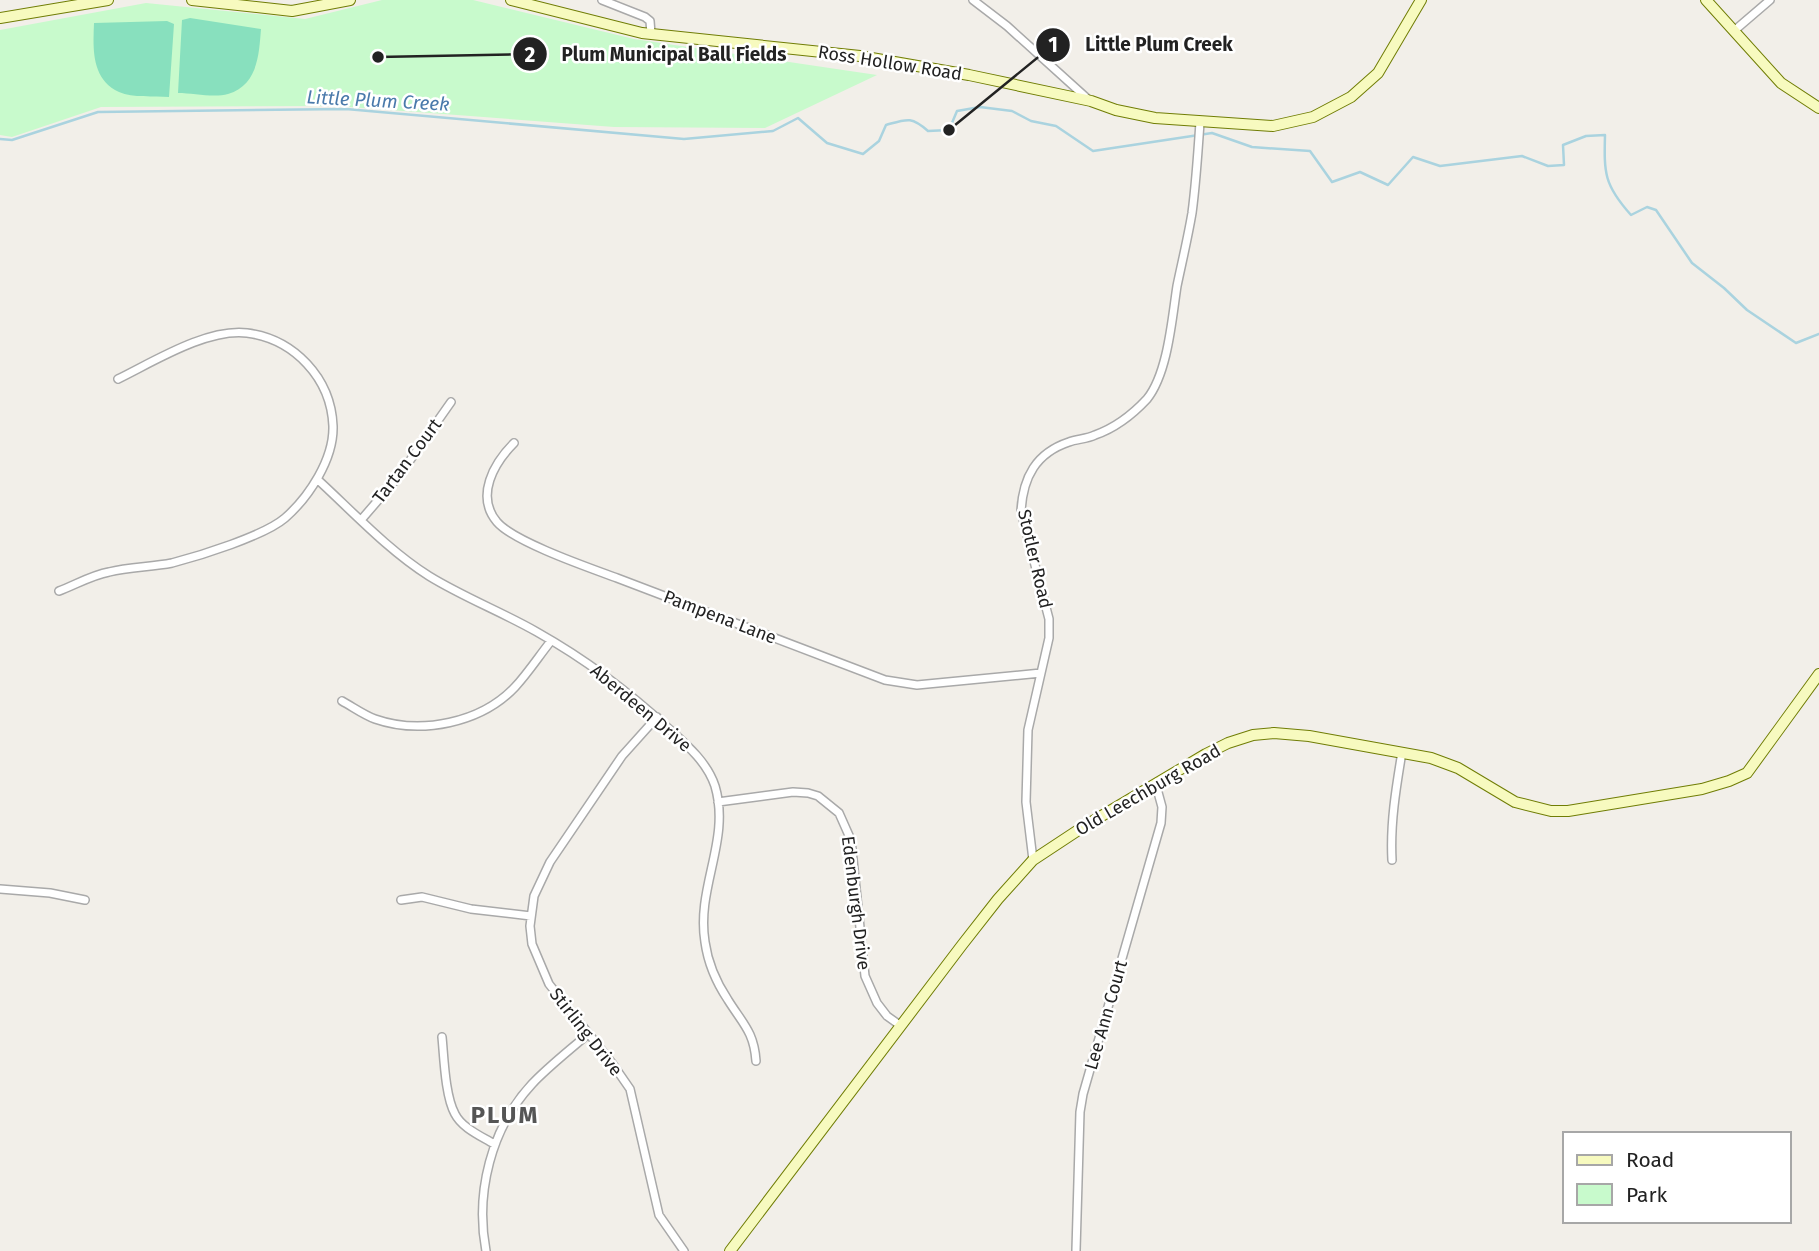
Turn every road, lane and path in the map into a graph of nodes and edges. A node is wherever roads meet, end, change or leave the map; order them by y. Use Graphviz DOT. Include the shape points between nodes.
graph roads {
  1 [pos="108,0"];
  2 [pos="192,0"];
  3 [pos="349,0"];
  4 [pos="511,0"];
  5 [pos="602,0"];
  6 [pos="973,0"];
  7 [pos="1421,0"];
  8 [pos="1706,0"];
  9 [pos="1770,0"];
  10 [pos="0,18"];
  11 [pos="1734,30"];
  12 [pos="651,34"];
  13 [pos="1091,101"];
  14 [pos="1819,107"];
  15 [pos="1200,127"];
  16 [pos="118,379"];
  17 [pos="451,402"];
  18 [pos="514,443"];
  19 [pos="317,479"];
  20 [pos="361,520"];
  21 [pos="59,591"];
  22 [pos="551,640"];
  23 [pos="1041,673"];
  24 [pos="1819,674"];
  25 [pos="342,701"];
  26 [pos="657,717"];
  27 [pos="1402,752"];
  28 [pos="1156,785"];
  29 [pos="718,802"];
  30 [pos="1033,860"];
  31 [pos="1392,860"];
  32 [pos="0,889"];
  33 [pos="85,900"];
  34 [pos="401,900"];
  35 [pos="531,916"];
  36 [pos="901,1026"];
  37 [pos="589,1034"];
  38 [pos="442,1037"];
  39 [pos="756,1061"];
  40 [pos="494,1144"];
  41 [pos="1076,1250"];
  42 [pos="486,1251"];
  43 [pos="684,1251"];
  44 [pos="730,1251"];
  1 -- 10 [label="street"];
  2 -- 3 [label="street" via="292,11"];
  4 -- 12 [label="street, Ross Hollow Road"];
  5 -- 12 [label="street" via="645,17"];
  6 -- 13 [label="street"];
  7 -- 15 [label="street, Ross Hollow Road" via="1378,73 1331,110 1273,126"];
  8 -- 11 [label="street"];
  9 -- 11 [label="street"];
  11 -- 14 [label="street" via="1781,83"];
  12 -- 13 [label="street, Ross Hollow Road" via="860,56"];
  13 -- 15 [label="street, Ross Hollow Road"];
  15 -- 23 [label="street, Stotler Road" via="1192,213 1155,386 1113,427 1052,449 1038,459 1025,482 1021,511 1049,619"];
  16 -- 19 [label="street" via="216,335 245,333 284,344 312,369 330,406 331,442"];
  17 -- 20 [label="street, Tartan Court" via="399,476"];
  18 -- 23 [label="street, Pampena Lane" via="493,468 488,483 495,520 506,530 572,561 885,680 917,685"];
  19 -- 20 [label="street, Aberdeen Drive"];
  19 -- 21 [label="street" via="297,506 272,527 173,562 107,572"];
  20 -- 22 [label="street, Aberdeen Drive" via="431,577"];
  22 -- 25 [label="street" via="514,689 466,719 403,726 373,719"];
  22 -- 26 [label="street, Aberdeen Drive"];
  23 -- 30 [label="street, Stotler Road" via="1028,730 1026,802"];
  24 -- 27 [label="street, Old Leechburg Road" via="1747,773 1702,789 1551,811 1515,802 1458,768"];
  26 -- 29 [label="street, Aberdeen Drive" via="708,770"];
  26 -- 35 [label="street, Stirling Drive" via="622,756 550,862 534,896"];
  27 -- 28 [label="street, Old Leechburg Road" via="1308,736 1253,735 1206,754"];
  27 -- 31 [label="street"];
  28 -- 30 [label="street, Old Leechburg Road"];
  28 -- 41 [label="street, Lee Ann Court" via="1161,823 1081,1103"];
  29 -- 36 [label="street, Edenburgh Drive" via="808,793 839,813 851,840 864,976 877,1003"];
  29 -- 39 [label="street, Aberdeen Drive" via="718,838 704,896 704,941 715,977 750,1030"];
  30 -- 36 [label="street, Old Leechburg Road"];
  32 -- 33 [label="street"];
  34 -- 35 [label="street" via="422,897"];
  35 -- 37 [label="street, Stirling Drive" via="532,944 549,984"];
  36 -- 44 [label="street, Old Leechburg Road"];
  37 -- 40 [label="street" via="532,1084"];
  37 -- 43 [label="street, Stirling Drive" via="630,1089 659,1214"];
  38 -- 40 [label="street" via="455,1114"];
  40 -- 42 [label="street" via="484,1194"];
}
